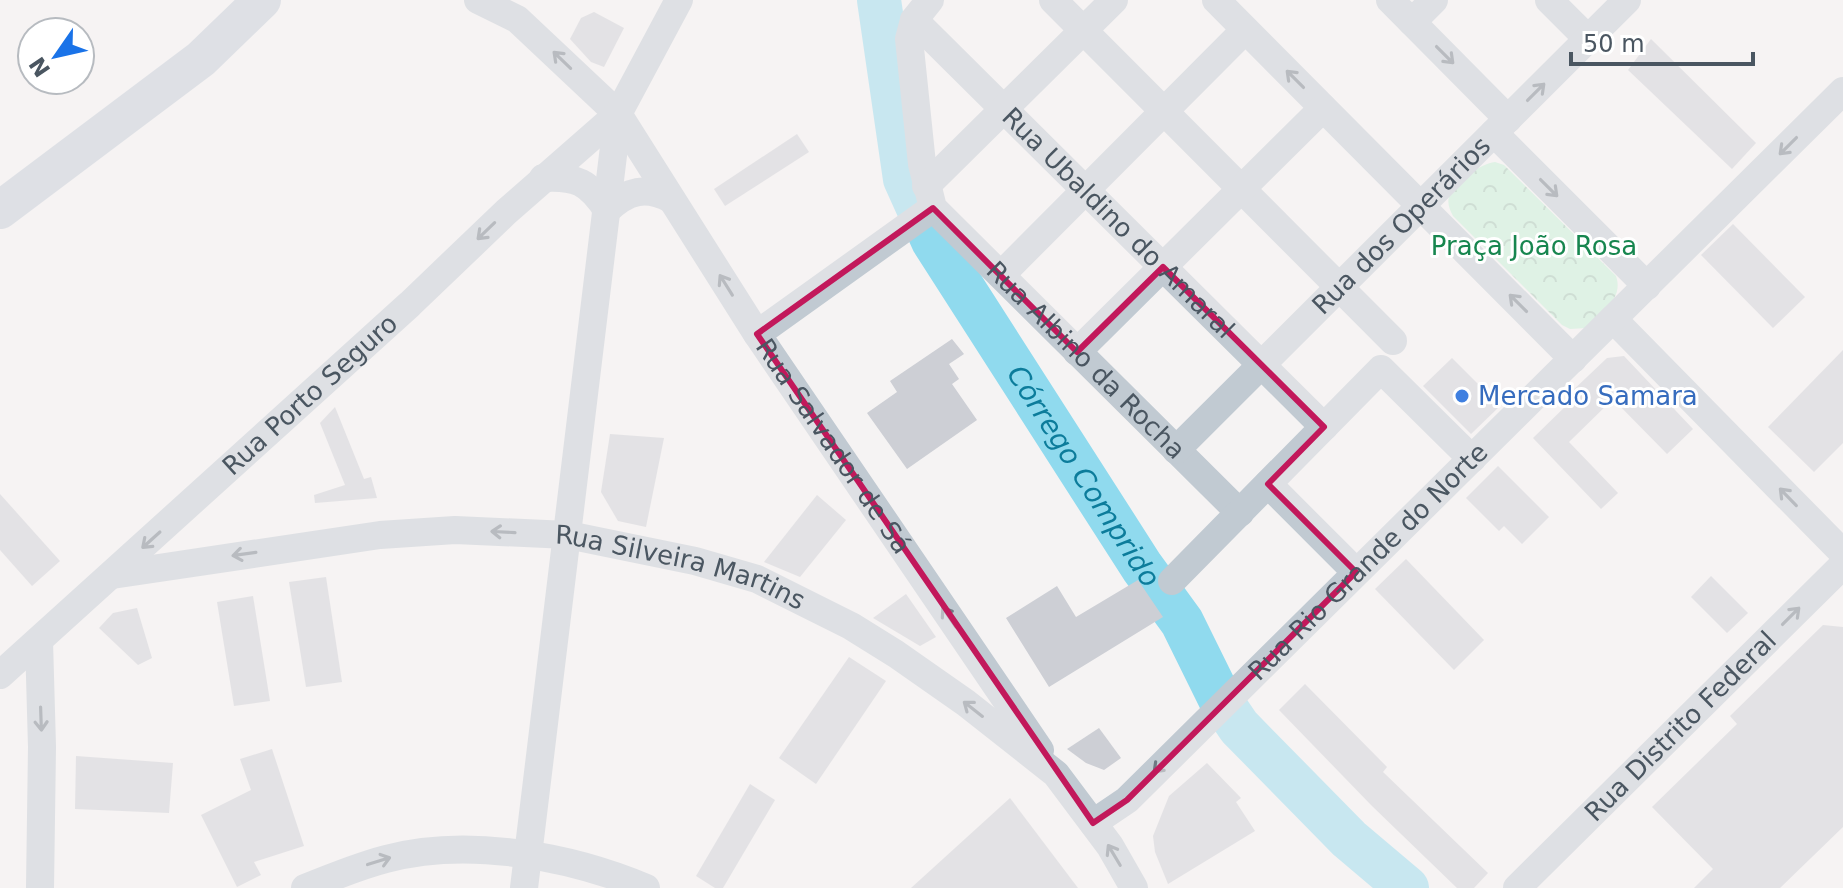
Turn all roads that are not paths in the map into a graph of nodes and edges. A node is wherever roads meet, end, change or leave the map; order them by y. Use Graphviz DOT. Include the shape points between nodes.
graph roads {
  1 [pos="262,0"];
  2 [pos="478,0"];
  3 [pos="679,0"];
  4 [pos="1053,0"];
  5 [pos="1114,0"];
  6 [pos="1216,0"];
  7 [pos="1390,0"];
  8 [pos="1434,0"];
  9 [pos="1549,0"];
  10 [pos="1627,0"];
  11 [pos="922,10"];
  12 [pos="1412,22"];
  13 [pos="1084,30"];
  14 [pos="1245,30"];
  15 [pos="1588,39"];
  16 [pos="1843,91"];
  17 [pos="1323,108"];
  18 [pos="1004,109"];
  19 [pos="1164,111"];
  20 [pos="618,114"];
  21 [pos="1501,126"];
  22 [pos="543,178"];
  23 [pos="1242,189"];
  24 [pos="1085,190"];
  25 [pos="671,199"];
  26 [pos="1421,206"];
  27 [pos="926,207"];
  28 [pos="0,210"];
  29 [pos="607,210"];
  30 [pos="1163,267"];
  31 [pos="1001,275"];
  32 [pos="1647,286"];
  33 [pos="1340,287"];
  34 [pos="1613,319"];
  35 [pos="757,334"];
  36 [pos="1393,341"];
  37 [pos="1077,352"];
  38 [pos="1573,359"];
  39 [pos="1262,365"];
  40 [pos="1324,427"];
  41 [pos="1176,450"];
  42 [pos="1472,459"];
  43 [pos="1268,484"];
  44 [pos="1240,513"];
  45 [pos="568,535"];
  46 [pos="1843,553"];
  47 [pos="1843,565"];
  48 [pos="1356,572"];
  49 [pos="112,575"];
  50 [pos="1172,581"];
  51 [pos="39,641"];
  52 [pos="0,675"];
  53 [pos="1056,774"];
  54 [pos="1093,823"];
  55 [pos="529,855"];
  56 [pos="40,888"];
  57 [pos="305,888"];
  58 [pos="524,888"];
  59 [pos="646,888"];
  60 [pos="1134,888"];
  61 [pos="1517,888"];
  1 -- 28 [label="street" via="201,59"];
  20 -- 2 [label="street, Rua Salvador de Sá, one-way" via="517,19"];
  3 -- 20 [label="street"];
  4 -- 13 [label="street"];
  5 -- 13 [label="street"];
  6 -- 14 [label="street"];
  7 -- 12 [label="street"];
  8 -- 12 [label="street"];
  9 -- 15 [label="street"];
  10 -- 15 [label="street, Rua dos Operários"];
  11 -- 18 [label="street, Rua Ubaldino do Amaral"];
  11 -- 27 [label="street" via="910,27 909,50"];
  12 -- 21 [label="street, one-way"];
  13 -- 18 [label="street"];
  13 -- 19 [label="street"];
  17 -- 14 [label="street, one-way"];
  14 -- 19 [label="street"];
  21 -- 15 [label="street, Rua dos Operários, one-way"];
  16 -- 32 [label="street, Rua Rio Grande do Norte, one-way"];
  17 -- 23 [label="street"];
  17 -- 26 [label="street"];
  18 -- 24 [label="street, Rua Ubaldino do Amaral"];
  18 -- 27 [label="street"];
  19 -- 23 [label="street"];
  19 -- 24 [label="street"];
  20 -- 22 [label="street, Rua Porto Seguro"];
  20 -- 25 [label="street, Rua Salvador de Sá"];
  20 -- 29 [label="street"];
  21 -- 26 [label="street, Rua dos Operários"];
  21 -- 32 [label="street, one-way"];
  22 -- 29 [label="street" via="572,178 586,185"];
  22 -- 49 [label="street, Rua Porto Seguro, one-way"];
  23 -- 30 [label="street"];
  23 -- 33 [label="street"];
  24 -- 30 [label="street, Rua Ubaldino do Amaral"];
  24 -- 31 [label="street"];
  25 -- 29 [label="street" via="647,190 635,192"];
  35 -- 25 [label="street, Rua Salvador de Sá, one-way"];
  26 -- 33 [label="street, Rua dos Operários"];
  38 -- 26 [label="street, one-way"];
  27 -- 31 [label="street, Rua Albino da Rocha"];
  27 -- 35 [label="street"];
  29 -- 45 [label="street"];
  30 -- 37 [label="street"];
  30 -- 39 [label="street, Rua Ubaldino do Amaral"];
  31 -- 37 [label="street, Rua Albino da Rocha"];
  32 -- 34 [label="street, Rua Rio Grande do Norte"];
  33 -- 36 [label="street"];
  33 -- 39 [label="street, Rua dos Operários"];
  34 -- 38 [label="street, Rua Rio Grande do Norte"];
  46 -- 34 [label="street, one-way"];
  53 -- 35 [label="street, Rua Salvador de Sá, one-way"];
  37 -- 41 [label="street, Rua Albino da Rocha"];
  38 -- 42 [label="street, Rua Rio Grande do Norte"];
  39 -- 40 [label="street, Rua Ubaldino do Amaral"];
  39 -- 41 [label="street, Rua dos Operários"];
  40 -- 42 [label="street" via="1381,369"];
  40 -- 43 [label="street"];
  41 -- 44 [label="street, Rua Albino da Rocha"];
  42 -- 48 [label="street, Rua Rio Grande do Norte"];
  43 -- 44 [label="street"];
  43 -- 48 [label="street"];
  44 -- 50 [label="street"];
  45 -- 49 [label="street, Rua Silveira Martins, one-way" via="455,530 380,535"];
  53 -- 45 [label="street, Rua Silveira Martins, one-way" via="896,654 799,598 720,568"];
  45 -- 55 [label="street"];
  61 -- 47 [label="street, Rua Distrito Federal, one-way"];
  48 -- 54 [label="street, Rua Rio Grande do Norte, one-way" via="1127,800"];
  49 -- 51 [label="street, Rua Porto Seguro"];
  51 -- 52 [label="street, Rua Porto Seguro"];
  51 -- 56 [label="street, one-way"];
  53 -- 54 [label="street, Rua Silveira Martins"];
  60 -- 54 [label="street, Rua Silveira Martins, one-way"];
  57 -- 55 [label="street, one-way" via="406,855"];
  55 -- 58 [label="street"];
  55 -- 59 [label="street" via="595,869"];
}
